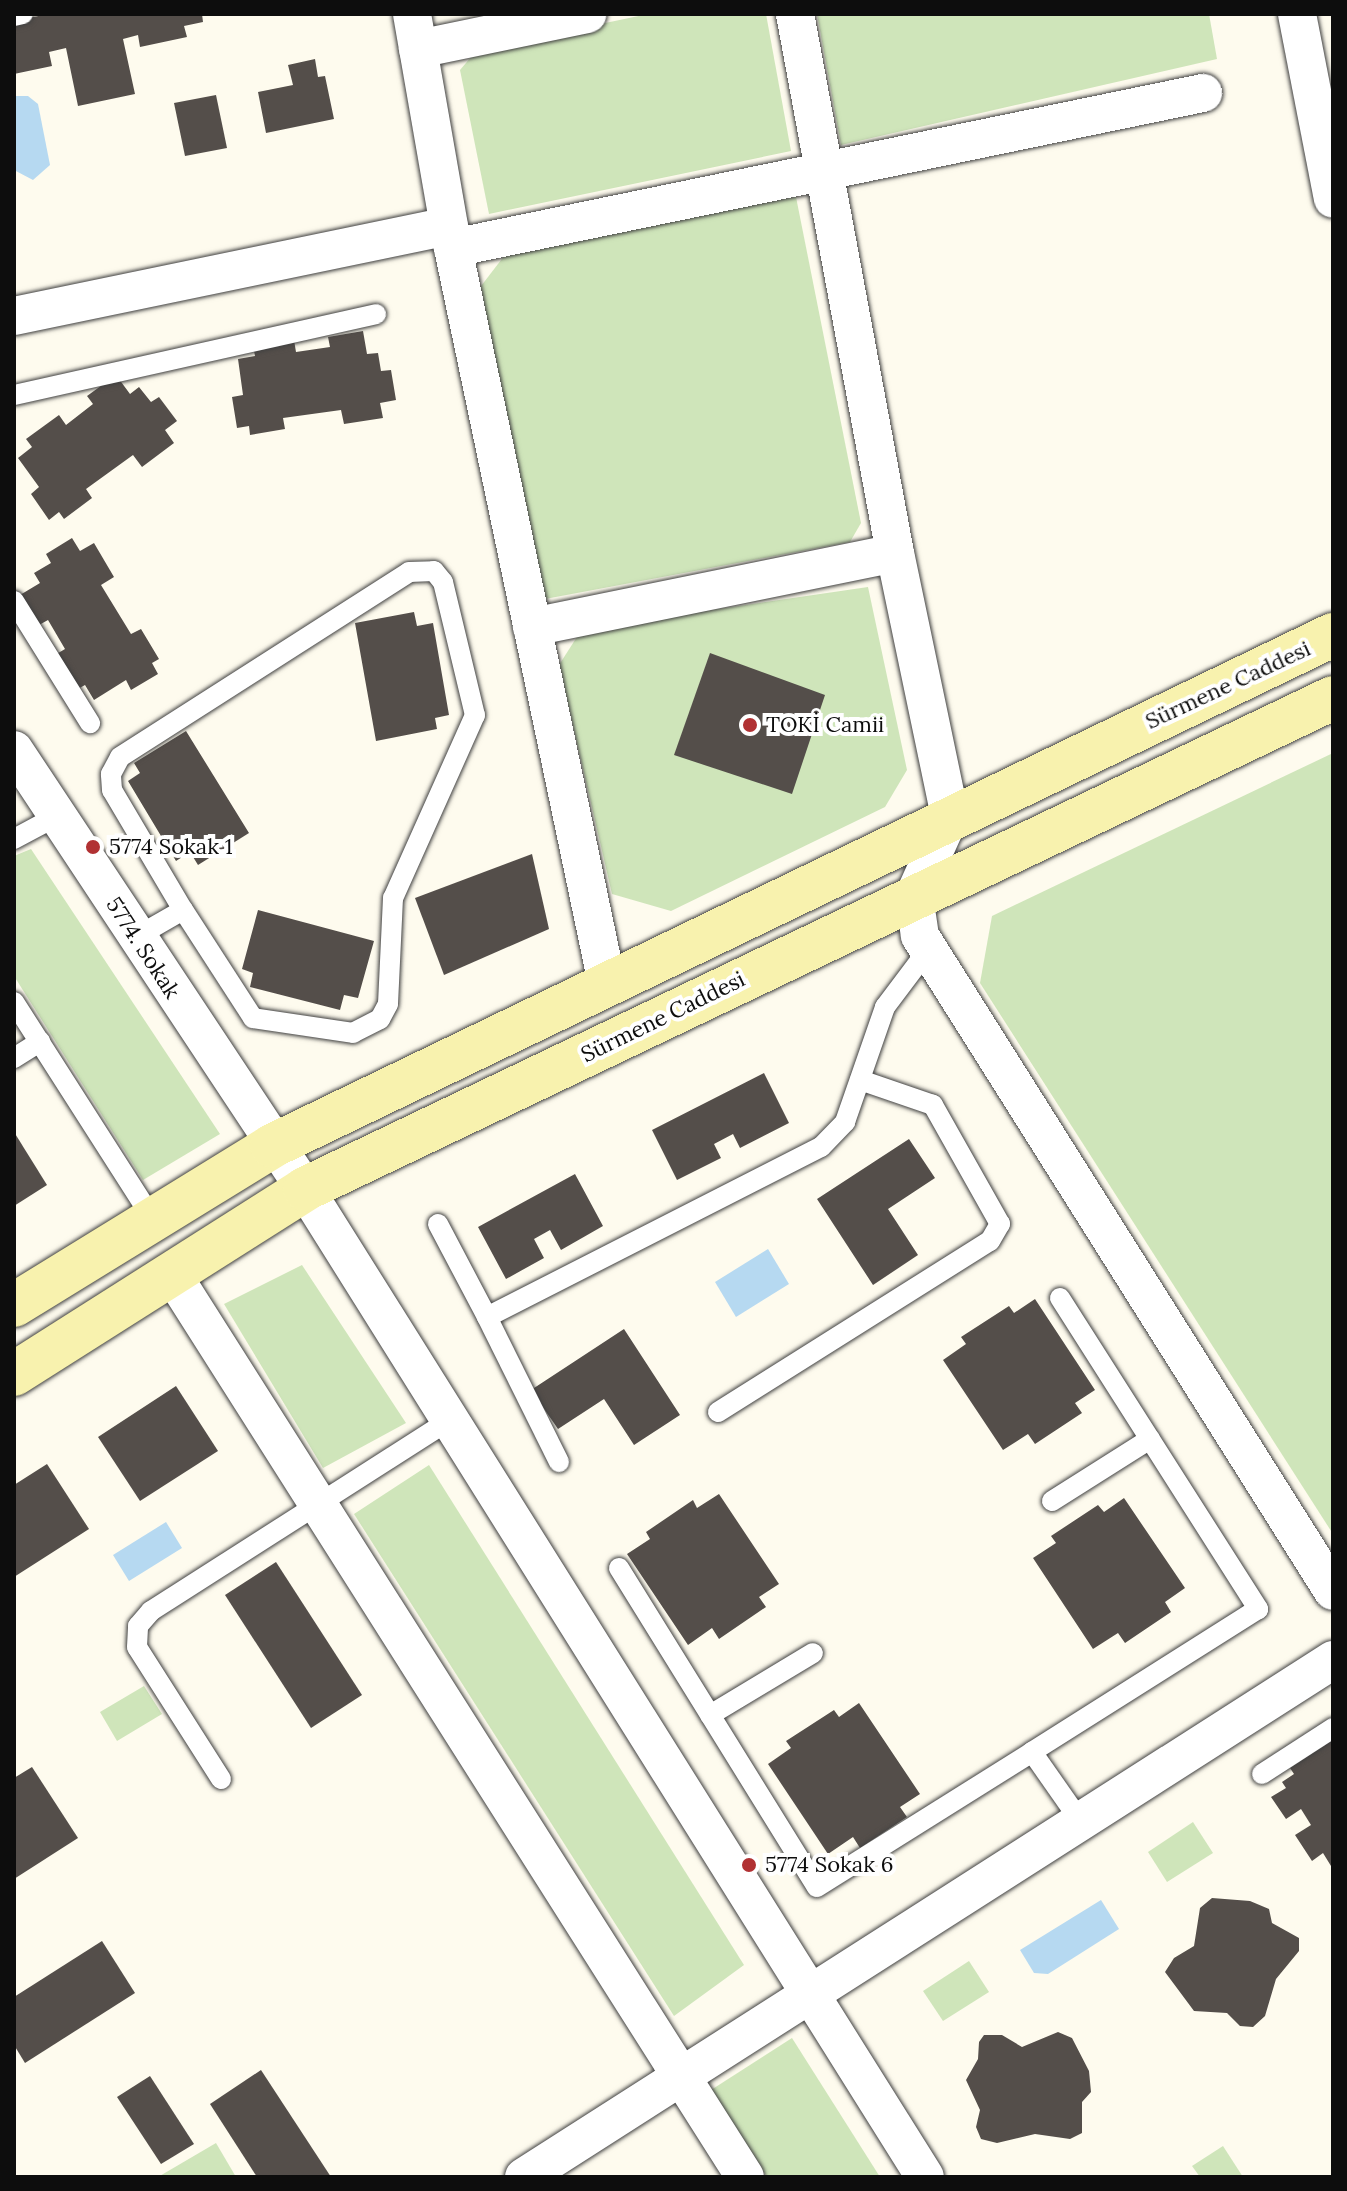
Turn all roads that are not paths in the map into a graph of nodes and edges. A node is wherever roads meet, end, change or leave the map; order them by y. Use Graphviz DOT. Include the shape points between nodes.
graph roads {
  1 [pos="23,14"];
  2 [pos="587,14"];
  3 [pos="795,14"];
  4 [pos="1297,14"];
  5 [pos="14,16"];
  6 [pos="415,31"];
  7 [pos="1203,93"];
  8 [pos="823,171"];
  9 [pos="1333,199"];
  10 [pos="451,237"];
  11 [pos="376,314"];
  12 [pos="14,316"];
  13 [pos="14,395"];
  14 [pos="895,553"];
  15 [pos="14,601"];
  16 [pos="532,627"];
  17 [pos="1333,635"];
  18 [pos="1333,698"];
  19 [pos="90,723"];
  20 [pos="14,750"];
  21 [pos="57,816"];
  22 [pos="950,816"];
  23 [pos="14,839"];
  24 [pos="914,896"];
  25 [pos="183,910"];
  26 [pos="136,937"];
  27 [pos="928,950"];
  28 [pos="607,983"];
  29 [pos="14,1002"];
  30 [pos="40,1042"];
  31 [pos="14,1058"];
  32 [pos="860,1080"];
  33 [pos="272,1146"];
  34 [pos="305,1189"];
  35 [pos="153,1219"];
  36 [pos="438,1224"];
  37 [pos="172,1274"];
  38 [pos="1060,1298"];
  39 [pos="14,1305"];
  40 [pos="487,1317"];
  41 [pos="14,1374"];
  42 [pos="718,1412"];
  43 [pos="451,1419"];
  44 [pos="1150,1439"];
  45 [pos="559,1462"];
  46 [pos="1052,1501"];
  47 [pos="319,1503"];
  48 [pos="619,1568"];
  49 [pos="1333,1591"];
  50 [pos="813,1653"];
  51 [pos="1333,1660"];
  52 [pos="710,1715"];
  53 [pos="1333,1728"];
  54 [pos="1032,1752"];
  55 [pos="1262,1774"];
  56 [pos="221,1779"];
  57 [pos="1081,1822"];
  58 [pos="814,1993"];
  59 [pos="681,2077"];
  60 [pos="524,2177"];
  61 [pos="745,2177"];
  62 [pos="925,2177"];
  1 -- 5 [label="lane"];
  2 -- 6 [label="street"];
  3 -- 8 [label="street"];
  4 -- 9 [label="street"];
  6 -- 10 [label="street"];
  7 -- 8 [label="street"];
  8 -- 10 [label="street"];
  8 -- 14 [label="street"];
  10 -- 12 [label="street"];
  10 -- 16 [label="street"];
  11 -- 13 [label="lane"];
  14 -- 16 [label="street"];
  14 -- 22 [label="street"];
  15 -- 19 [label="lane"];
  16 -- 28 [label="street"];
  17 -- 22 [label="street, Sürmene Caddesi"];
  18 -- 24 [label="street, Sürmene Caddesi"];
  20 -- 21 [label="street, 5774. Sokak"];
  21 -- 23 [label="lane"];
  21 -- 26 [label="street, 5774. Sokak"];
  22 -- 24 [label="street"];
  22 -- 28 [label="street, Sürmene Caddesi"];
  24 -- 27 [label="street" via="920,936"];
  24 -- 34 [label="street, Sürmene Caddesi"];
  25 -- 25 [label="lane" via="112,790 111,774 120,757 409,572 434,571 443,582 475,715 393,898 388,1004 380,1019 353,1033 253,1018"];
  25 -- 26 [label="lane"];
  26 -- 33 [label="street, 5774. Sokak"];
  27 -- 32 [label="lane" via="885,1007"];
  27 -- 49 [label="street"];
  28 -- 33 [label="street, Sürmene Caddesi"];
  29 -- 30 [label="lane"];
  30 -- 31 [label="lane"];
  30 -- 35 [label="lane"];
  32 -- 40 [label="lane" via="845,1122 821,1147"];
  32 -- 42 [label="lane" via="933,1105 1000,1224 990,1241"];
  33 -- 34 [label="street, 5774. Sokak"];
  33 -- 35 [label="street, Sürmene Caddesi"];
  34 -- 37 [label="street, Sürmene Caddesi"];
  34 -- 43 [label="street, 5774. Sokak"];
  35 -- 39 [label="street, Sürmene Caddesi"];
  36 -- 40 [label="lane"];
  37 -- 41 [label="street, Sürmene Caddesi"];
  37 -- 47 [label="street"];
  38 -- 44 [label="lane"];
  40 -- 45 [label="lane"];
  43 -- 47 [label="lane"];
  43 -- 58 [label="street, 5774. Sokak"];
  44 -- 46 [label="lane"];
  44 -- 54 [label="lane" via="1258,1609"];
  47 -- 56 [label="lane" via="151,1611 138,1626 137,1647"];
  47 -- 59 [label="street"];
  48 -- 52 [label="lane"];
  50 -- 52 [label="lane"];
  51 -- 57 [label="street"];
  52 -- 54 [label="lane" via="817,1887"];
  53 -- 55 [label="lane"];
  54 -- 57 [label="lane"];
  57 -- 58 [label="street"];
  58 -- 59 [label="street"];
  58 -- 62 [label="street, 5774. Sokak"];
  59 -- 60 [label="street"];
  59 -- 61 [label="street"];
}
